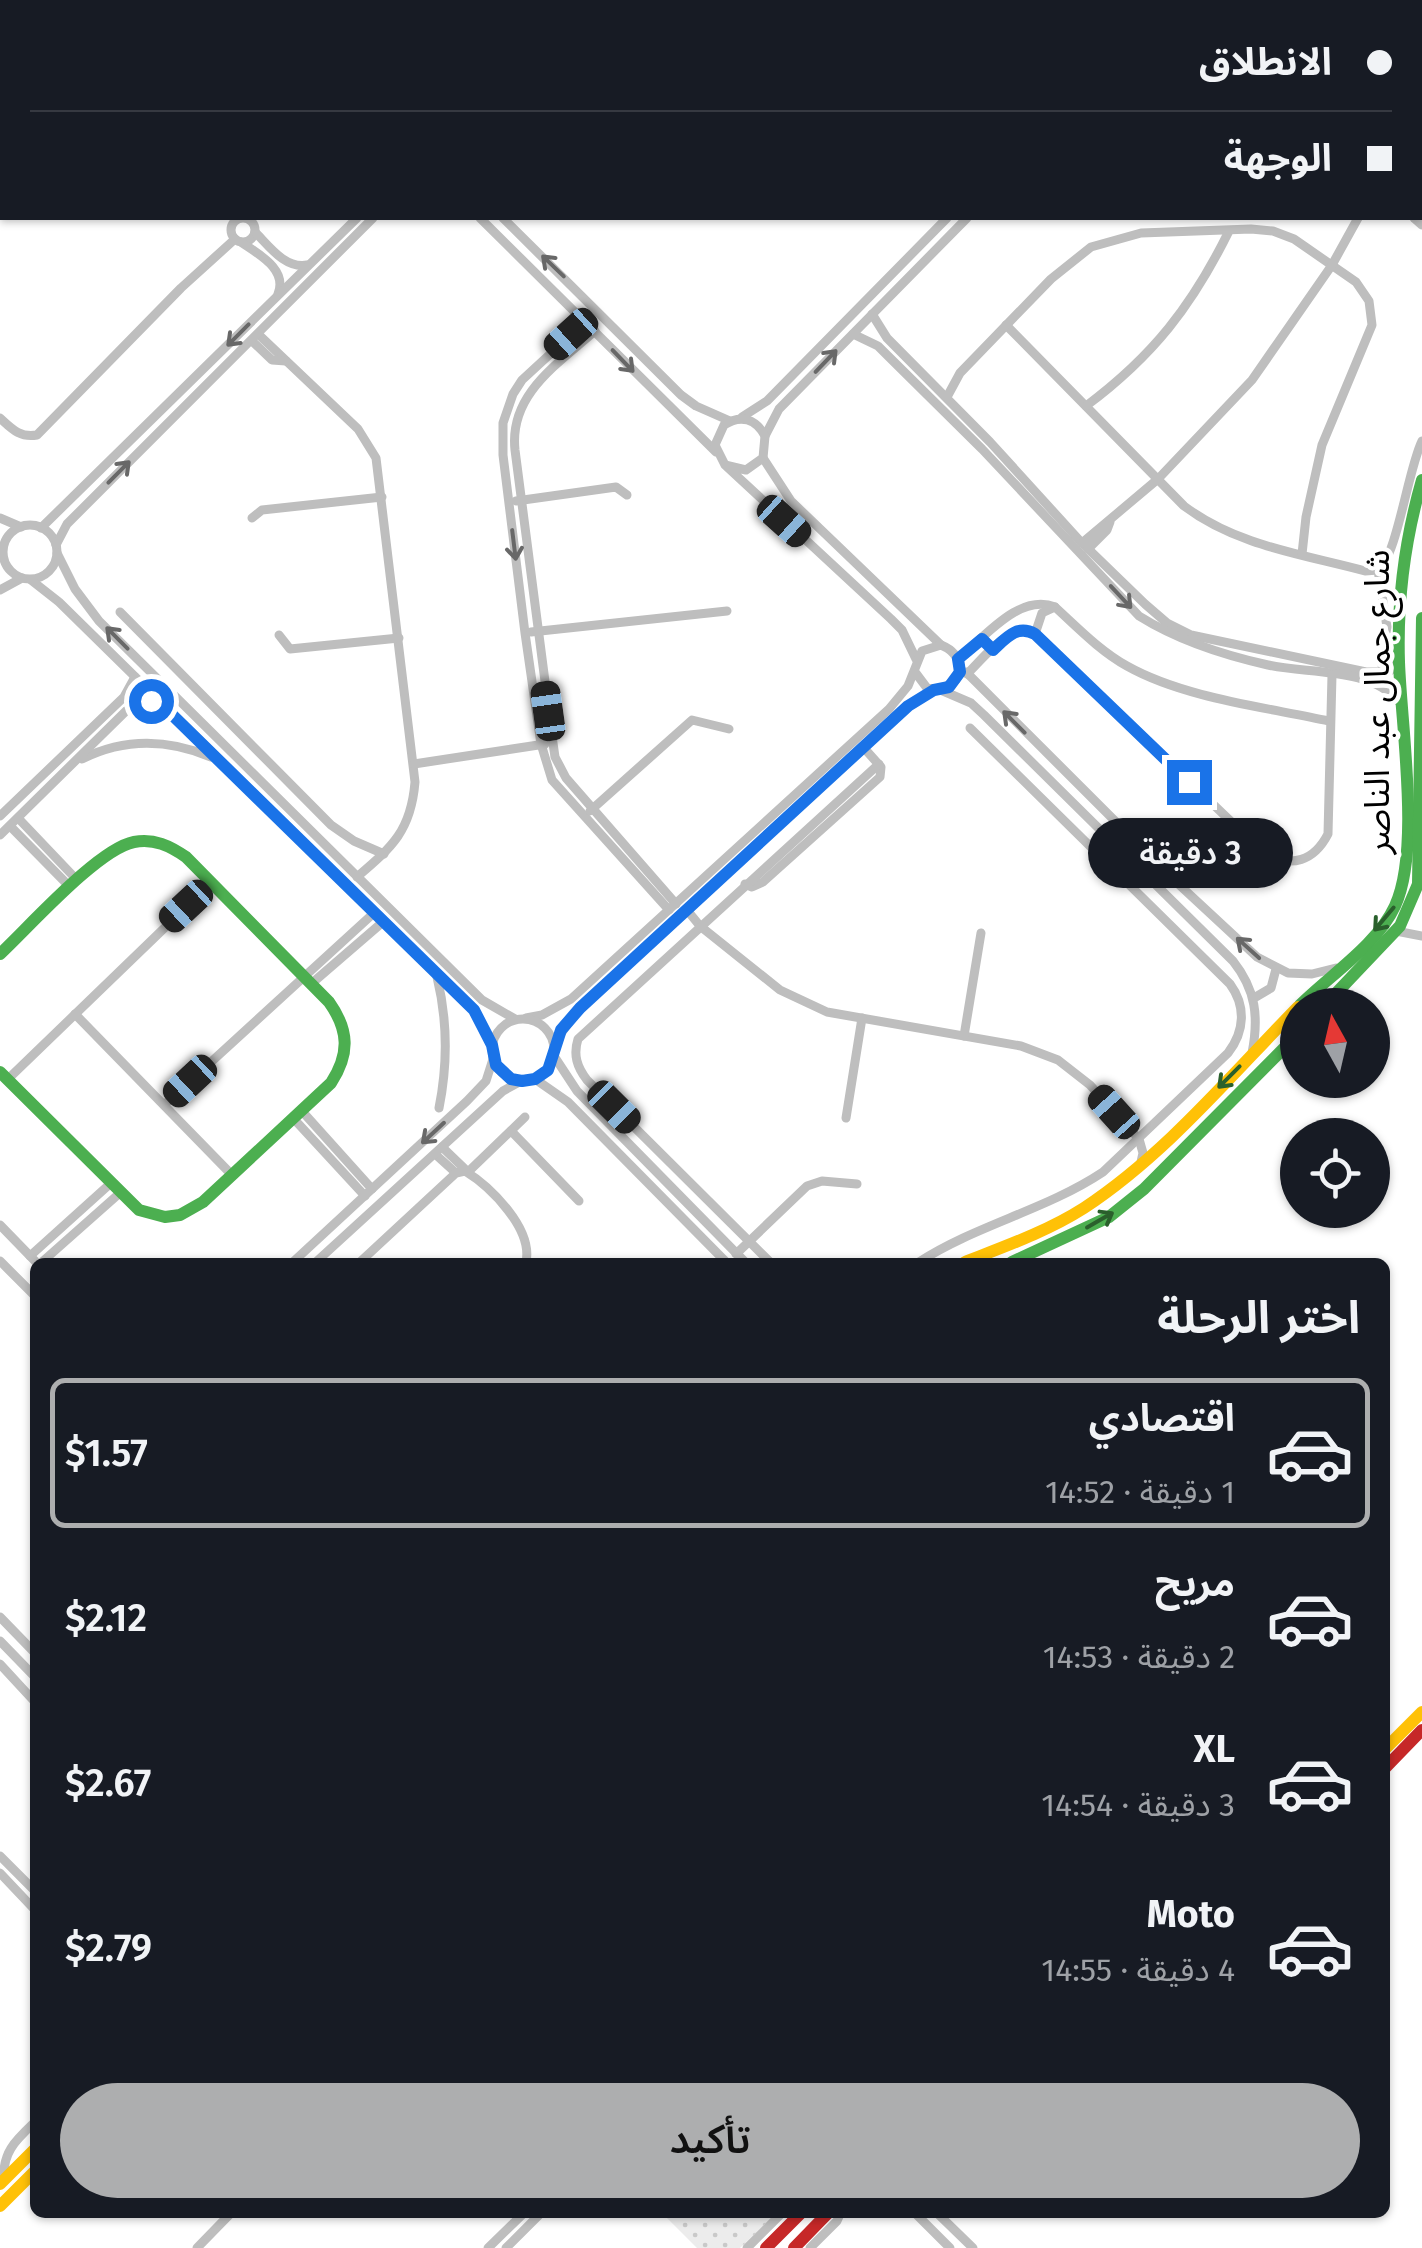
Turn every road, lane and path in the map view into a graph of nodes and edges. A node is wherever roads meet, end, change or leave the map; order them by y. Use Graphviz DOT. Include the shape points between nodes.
graph roads {
  1 [pos="240,220"];
  2 [pos="355,220"];
  3 [pos="371,220"];
  4 [pos="482,220"];
  5 [pos="504,220"];
  6 [pos="945,220"];
  7 [pos="965,220"];
  8 [pos="1357,220"];
  9 [pos="255,224"];
  10 [pos="1230,231"];
  11 [pos="238,240"];
  12 [pos="310,265"];
  13 [pos="1332,265"];
  14 [pos="277,296"];
  15 [pos="872,314"];
  16 [pos="586,321"];
  17 [pos="1006,325"];
  18 [pos="595,331"];
  19 [pos="853,334"];
  20 [pos="255,338"];
  21 [pos="891,351"];
  22 [pos="532,368"];
  23 [pos="960,372"];
  24 [pos="542,378"];
  25 [pos="930,380"];
  26 [pos="946,397"];
  27 [pos="1086,406"];
  28 [pos="0,418"];
  29 [pos="734,420"];
  30 [pos="766,436"];
  31 [pos="1422,441"];
  32 [pos="716,452"];
  33 [pos="763,458"];
  34 [pos="725,465"];
  35 [pos="1158,478"];
  36 [pos="1422,480"];
  37 [pos="627,495"];
  38 [pos="382,497"];
  39 [pos="521,500"];
  40 [pos="509,502"];
  41 [pos="0,518"];
  42 [pos="252,518"];
  43 [pos="21,527"];
  44 [pos="41,528"];
  45 [pos="57,549"];
  46 [pos="1087,551"];
  47 [pos="1,553"];
  48 [pos="1302,554"];
  49 [pos="1378,570"];
  50 [pos="27,579"];
  51 [pos="0,590"];
  52 [pos="1055,607"];
  53 [pos="728,611"];
  54 [pos="120,612"];
  55 [pos="1422,618"];
  56 [pos="525,632"];
  57 [pos="537,632"];
  58 [pos="1035,634"];
  59 [pos="279,635"];
  60 [pos="399,638"];
  61 [pos="982,639"];
  62 [pos="942,645"];
  63 [pos="993,650"];
  64 [pos="1275,654"];
  65 [pos="916,659"];
  66 [pos="959,661"];
  67 [pos="1400,665"];
  68 [pos="1270,666"];
  69 [pos="915,672"];
  70 [pos="967,674"];
  71 [pos="1332,675"];
  72 [pos="1364,676"];
  73 [pos="135,677"];
  74 [pos="937,690"];
  75 [pos="1421,694"];
  76 [pos="158,701"];
  77 [pos="1402,706"];
  78 [pos="1421,711"];
  79 [pos="1329,721"];
  80 [pos="970,728"];
  81 [pos="728,729"];
  82 [pos="553,742"];
  83 [pos="541,744"];
  84 [pos="864,748"];
  85 [pos="1024,755"];
  86 [pos="217,759"];
  87 [pos="75,763"];
  88 [pos="414,764"];
  89 [pos="1012,768"];
  90 [pos="594,808"];
  91 [pos="0,816"];
  92 [pos="584,816"];
  93 [pos="14,822"];
  94 [pos="304,824"];
  95 [pos="294,834"];
  96 [pos="0,835"];
  97 [pos="384,854"];
  98 [pos="356,877"];
  99 [pos="211,883"];
  100 [pos="73,884"];
  101 [pos="1418,884"];
  102 [pos="1422,898"];
  103 [pos="673,907"];
  104 [pos="375,912"];
  105 [pos="683,913"];
  106 [pos="1190,919"];
  107 [pos="384,921"];
  108 [pos="700,926"];
  109 [pos="1396,931"];
  110 [pos="981,932"];
  111 [pos="1178,932"];
  112 [pos="1422,936"];
  113 [pos="0,954"];
  114 [pos="1336,968"];
  115 [pos="1276,969"];
  116 [pos="436,973"];
  117 [pos="307,980"];
  118 [pos="1317,988"];
  119 [pos="1341,988"];
  120 [pos="1254,998"];
  121 [pos="75,1014"];
  122 [pos="862,1018"];
  123 [pos="520,1019"];
  124 [pos="1280,1025"];
  125 [pos="964,1036"];
  126 [pos="554,1043"];
  127 [pos="492,1045"];
  128 [pos="1280,1052"];
  129 [pos="1252,1053"];
  130 [pos="554,1056"];
  131 [pos="493,1059"];
  132 [pos="4,1076"];
  133 [pos="535,1079"];
  134 [pos="522,1081"];
  135 [pos="164,1105"];
  136 [pos="439,1108"];
  137 [pos="297,1114"];
  138 [pos="525,1117"];
  139 [pos="846,1118"];
  140 [pos="511,1131"];
  141 [pos="1139,1139"];
  142 [pos="1166,1141"];
  143 [pos="438,1150"];
  144 [pos="1140,1164"];
  145 [pos="468,1172"];
  146 [pos="456,1174"];
  147 [pos="232,1175"];
  148 [pos="857,1184"];
  149 [pos="116,1188"];
  150 [pos="369,1193"];
  151 [pos="578,1200"];
  152 [pos="0,1226"];
  153 [pos="749,1242"];
  154 [pos="736,1254"];
  155 [pos="34,1258"];
  156 [pos="38,1258"];
  157 [pos="297,1258"];
  158 [pos="320,1258"];
  159 [pos="364,1258"];
  160 [pos="526,1258"];
  161 [pos="722,1258"];
  162 [pos="740,1258"];
  163 [pos="766,1258"];
  164 [pos="926,1258"];
  165 [pos="974,1258"];
  166 [pos="1021,1258"];
  167 [pos="0,1260"];
  168 [pos="30,1291"];
  169 [pos="0,1617"];
  170 [pos="0,1641"];
  171 [pos="30,1647"];
  172 [pos="0,1664"];
  173 [pos="30,1672"];
  174 [pos="30,1697"];
  175 [pos="1422,1712"];
  176 [pos="1422,1730"];
  177 [pos="1390,1744"];
  178 [pos="1390,1763"];
  179 [pos="0,1856"];
  180 [pos="0,1874"];
  181 [pos="30,1886"];
  182 [pos="30,1905"];
  183 [pos="30,2127"];
  184 [pos="30,2154"];
  185 [pos="30,2176"];
  186 [pos="2,2182"];
  187 [pos="0,2206"];
  188 [pos="226,2218"];
  189 [pos="519,2218"];
  190 [pos="536,2218"];
  191 [pos="777,2218"];
  192 [pos="796,2218"];
  193 [pos="823,2218"];
  194 [pos="838,2218"];
  195 [pos="920,2218"];
  196 [pos="942,2218"];
  197 [pos="197,2248"];
  198 [pos="488,2248"];
  199 [pos="506,2248"];
  200 [pos="746,2248"];
  201 [pos="766,2248"];
  202 [pos="794,2248"];
  203 [pos="810,2248"];
  204 [pos="950,2248"];
  205 [pos="973,2248"];
  1 -- 11 [label="street" via="231,231"];
  2 -- 12 [label="street"];
  3 -- 20 [label="street"];
  4 -- 16 [label="street"];
  29 -- 5 [label="street, one-way" via="681,395"];
  6 -- 29 [label="street" via="767,400"];
  7 -- 15 [label="street"];
  8 -- 13 [label="street"];
  9 -- 11 [label="street" via="248,241"];
  9 -- 12 [label="street" via="289,263"];
  10 -- 13 [label="street" via="1251,228 1294,239"];
  10 -- 17 [label="street" via="1141,233 1091,247"];
  10 -- 27 [label="street" via="1198,290 1151,352"];
  11 -- 14 [label="street" via="278,274"];
  11 -- 28 [label="street" via="181,288 37,434 15,432"];
  12 -- 14 [label="street"];
  13 -- 35 [label="street" via="1252,380"];
  13 -- 48 [label="street" via="1363,291 1372,324 1322,444"];
  14 -- 44 [label="street, one-way"];
  15 -- 19 [label="street"];
  15 -- 21 [label="street"];
  16 -- 18 [label="street"];
  16 -- 22 [label="street"];
  17 -- 23 [label="street"];
  17 -- 27 [label="street"];
  18 -- 24 [label="street"];
  18 -- 32 [label="street, one-way"];
  19 -- 21 [label="street"];
  30 -- 19 [label="street, one-way" via="778,410"];
  20 -- 38 [label="street" via="368,442"];
  45 -- 20 [label="street, one-way" via="76,515"];
  21 -- 25 [label="street"];
  21 -- 46 [label="street"];
  22 -- 24 [label="street"];
  22 -- 40 [label="street" via="503,423"];
  23 -- 25 [label="street"];
  23 -- 26 [label="street"];
  24 -- 39 [label="street" via="514,426"];
  25 -- 26 [label="street"];
  26 -- 46 [label="street"];
  27 -- 35 [label="street"];
  29 -- 30 [label="street" via="754,422"];
  29 -- 32 [label="street" via="716,437"];
  30 -- 33 [label="street"];
  31 -- 49 [label="street" via="1389,557"];
  32 -- 34 [label="street"];
  33 -- 34 [label="street" via="746,470"];
  33 -- 62 [label="street" via="790,501"];
  34 -- 65 [label="street" via="891,618"];
  35 -- 46 [label="street"];
  35 -- 48 [label="street" via="1214,526"];
  36 -- 67 [label="main road, شارع جمال عبد الناصر" via="1403,559"];
  37 -- 39 [label="street" via="616,488"];
  38 -- 42 [label="street" via="262,510"];
  38 -- 60 [label="street"];
  39 -- 40 [label="street"];
  39 -- 57 [label="street"];
  40 -- 56 [label="street, one-way"];
  41 -- 43 [label="street"];
  43 -- 44 [label="street"];
  43 -- 47 [label="street"];
  44 -- 45 [label="street"];
  45 -- 50 [label="street" via="49,572"];
  94 -- 45 [label="street, one-way" via="99,621"];
  46 -- 64 [label="street" via="1167,623"];
  46 -- 68 [label="street, one-way" via="1116,595 1162,631"];
  47 -- 50 [label="street" via="6,566"];
  48 -- 49 [label="street"];
  49 -- 67 [label="street" via="1387,627 1380,661"];
  50 -- 51 [label="street"];
  50 -- 73 [label="street"];
  52 -- 58 [label="street" via="1042,613"];
  52 -- 61 [label="street" via="1022,606"];
  52 -- 79 [label="street" via="1094,644 1143,674"];
  53 -- 57 [label="street"];
  54 -- 97 [label="street" via="331,825"];
  55 -- 75 [label="main road, شارع جمال عبد الناصر"];
  56 -- 57 [label="street"];
  56 -- 83 [label="street"];
  57 -- 82 [label="street"];
  58 -- 63 [label="street" via="1012,632"];
  58 -- 79 [label="street" via="1278,861 1309,858 1328,834"];
  59 -- 60 [label="street" via="290,649"];
  60 -- 88 [label="street"];
  61 -- 63 [label="street"];
  61 -- 66 [label="street"];
  62 -- 65 [label="street" via="922,650"];
  62 -- 66 [label="street"];
  63 -- 70 [label="street"];
  64 -- 68 [label="street"];
  64 -- 72 [label="street"];
  65 -- 69 [label="street"];
  66 -- 70 [label="street"];
  66 -- 74 [label="street" via="956,680"];
  67 -- 72 [label="street"];
  67 -- 77 [label="main road, شارع جمال عبد الناصر"];
  68 -- 71 [label="street"];
  69 -- 74 [label="street" via="921,684"];
  69 -- 103 [label="street" via="890,709"];
  115 -- 70 [label="street, one-way" via="1174,880"];
  71 -- 72 [label="street"];
  71 -- 79 [label="street"];
  72 -- 77 [label="street"];
  73 -- 76 [label="street"];
  73 -- 91 [label="street" via="124,697"];
  74 -- 84 [label="street" via="908,706"];
  74 -- 85 [label="street" via="971,704"];
  75 -- 78 [label="main road, شارع جمال عبد الناصر"];
  76 -- 86 [label="street"];
  76 -- 87 [label="street" via="126,711"];
  77 -- 114 [label="main road, شارع جمال عبد الناصر, one-way" via="1402,890 1386,920"];
  78 -- 101 [label="main road, شارع جمال عبد الناصر"];
  80 -- 89 [label="street"];
  81 -- 90 [label="street" via="692,720"];
  82 -- 83 [label="street"];
  82 -- 90 [label="street" via="561,770"];
  83 -- 88 [label="street"];
  83 -- 92 [label="street" via="552,780"];
  84 -- 105 [label="street"];
  84 -- 108 [label="street" via="878,764"];
  85 -- 89 [label="street"];
  85 -- 106 [label="street"];
  86 -- 87 [label="street" via="145,742"];
  86 -- 95 [label="street"];
  87 -- 93 [label="street"];
  88 -- 97 [label="street" via="413,805"];
  89 -- 111 [label="street"];
  90 -- 92 [label="street"];
  90 -- 103 [label="street"];
  92 -- 103 [label="street"];
  93 -- 96 [label="street"];
  93 -- 100 [label="street"];
  94 -- 95 [label="street"];
  94 -- 98 [label="street"];
  95 -- 104 [label="street"];
  97 -- 98 [label="street"];
  98 -- 123 [label="street" via="482,1000"];
  99 -- 100 [label="main road" via="172,846 137,840 105,854"];
  99 -- 117 [label="main road"];
  99 -- 121 [label="street"];
  100 -- 113 [label="main road"];
  101 -- 102 [label="street"];
  101 -- 109 [label="main road, شارع جمال عبد الناصر"];
  103 -- 123 [label="street" via="571,1000"];
  104 -- 107 [label="street"];
  104 -- 117 [label="street"];
  105 -- 108 [label="street"];
  105 -- 126 [label="street" via="570,1018"];
  106 -- 111 [label="street"];
  106 -- 120 [label="street" via="1242,972"];
  107 -- 116 [label="street"];
  107 -- 117 [label="street"];
  108 -- 122 [label="street" via="802,1003"];
  108 -- 153 [label="street" via="578,1040 576,1061 587,1080"];
  109 -- 112 [label="street"];
  109 -- 119 [label="main road, شارع جمال عبد الناصر"];
  110 -- 125 [label="street"];
  111 -- 141 [label="street" via="1235,990 1242,1023 1228,1053"];
  114 -- 115 [label="street" via="1300,975"];
  114 -- 118 [label="main road, شارع جمال عبد الناصر"];
  115 -- 120 [label="street" via="1271,988"];
  116 -- 127 [label="street" via="474,1010"];
  116 -- 136 [label="street" via="446,1040"];
  117 -- 135 [label="street"];
  117 -- 137 [label="main road" via="340,1016 347,1051 331,1083"];
  120 -- 129 [label="street"];
  121 -- 132 [label="street"];
  121 -- 135 [label="street"];
  122 -- 125 [label="street"];
  122 -- 139 [label="street"];
  123 -- 126 [label="street" via="544,1026"];
  123 -- 127 [label="street" via="500,1029"];
  124 -- 129 [label="main road, شارع جمال عبد الناصر"];
  125 -- 141 [label="street" via="1058,1060"];
  126 -- 130 [label="street"];
  127 -- 131 [label="street"];
  166 -- 128 [label="main road, one-way" via="1109,1217"];
  129 -- 142 [label="main road, شارع جمال عبد الناصر, one-way"];
  130 -- 133 [label="street"];
  130 -- 154 [label="street" via="578,1091"];
  131 -- 134 [label="street" via="502,1074"];
  131 -- 150 [label="street, one-way" via="481,1088"];
  132 -- 149 [label="main road"];
  133 -- 134 [label="street"];
  133 -- 161 [label="street" via="559,1092"];
  134 -- 143 [label="street"];
  135 -- 147 [label="street"];
  137 -- 147 [label="main road"];
  137 -- 150 [label="street"];
  138 -- 140 [label="street"];
  140 -- 145 [label="street"];
  140 -- 151 [label="street"];
  141 -- 142 [label="street"];
  141 -- 144 [label="street"];
  141 -- 164 [label="street" via="1081,1186"];
  142 -- 144 [label="main road, شارع جمال عبد الناصر"];
  143 -- 145 [label="street"];
  143 -- 146 [label="street"];
  143 -- 158 [label="street"];
  144 -- 165 [label="main road, شارع جمال عبد الناصر" via="1094,1202"];
  145 -- 146 [label="street"];
  145 -- 160 [label="street" via="514,1217"];
  146 -- 159 [label="street"];
  147 -- 149 [label="main road" via="191,1212 174,1218 139,1210"];
  148 -- 153 [label="street" via="807,1186"];
  149 -- 156 [label="street"];
  150 -- 157 [label="street"];
  152 -- 155 [label="street"];
  153 -- 154 [label="street"];
  153 -- 163 [label="street"];
  154 -- 162 [label="street"];
  167 -- 168 [label="street"];
  169 -- 171 [label="street"];
  170 -- 173 [label="street"];
  172 -- 174 [label="street"];
  175 -- 177 [label="main road"];
  176 -- 178 [label="main road"];
  179 -- 181 [label="street"];
  180 -- 182 [label="street"];
  183 -- 186 [label="street" via="11,2146"];
  184 -- 186 [label="main road"];
  185 -- 187 [label="main road"];
  188 -- 197 [label="street"];
  189 -- 198 [label="street"];
  190 -- 199 [label="street"];
  191 -- 200 [label="street"];
  192 -- 201 [label="main road"];
  193 -- 202 [label="main road"];
  194 -- 203 [label="street"];
  195 -- 204 [label="street"];
  196 -- 205 [label="street"];
}
